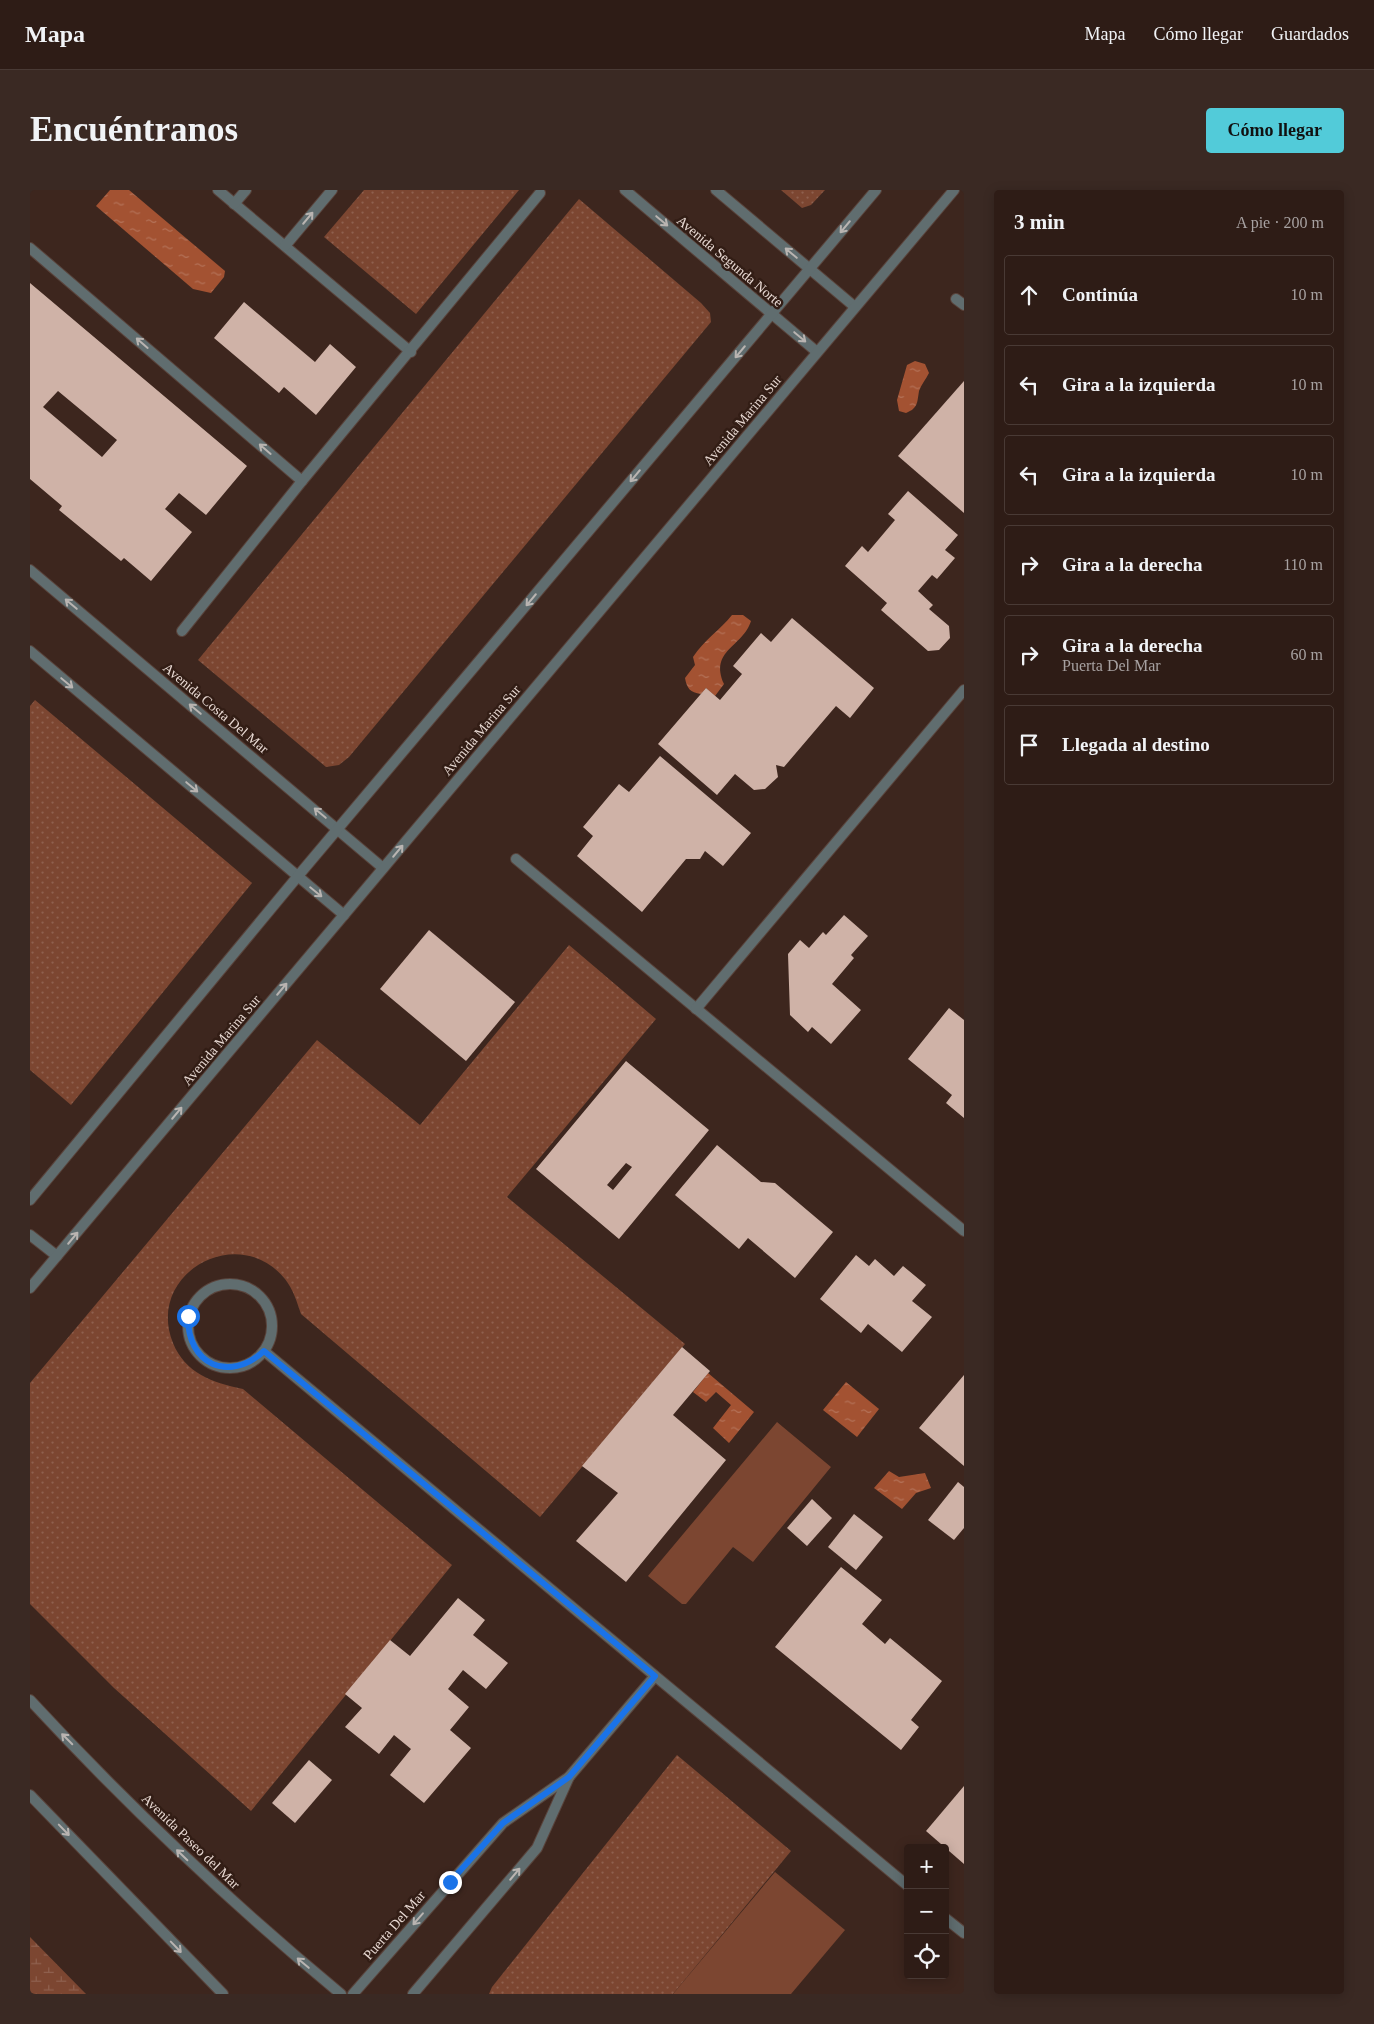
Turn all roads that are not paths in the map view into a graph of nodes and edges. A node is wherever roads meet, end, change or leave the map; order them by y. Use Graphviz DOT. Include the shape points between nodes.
graph roads {
  1 [pos="218,190"];
  2 [pos="246,190"];
  3 [pos="332,190"];
  4 [pos="625,190"];
  5 [pos="716,190"];
  6 [pos="876,190"];
  7 [pos="954,190"];
  8 [pos="540,194"];
  9 [pos="234,204"];
  10 [pos="285,246"];
  11 [pos="30,248"];
  12 [pos="810,269"];
  13 [pos="855,307"];
  14 [pos="772,314"];
  15 [pos="411,352"];
  16 [pos="817,352"];
  17 [pos="302,481"];
  18 [pos="30,570"];
  19 [pos="182,631"];
  20 [pos="30,651"];
  21 [pos="964,690"];
  22 [pos="338,828"];
  23 [pos="516,859"];
  24 [pos="383,868"];
  25 [pos="298,876"];
  26 [pos="344,915"];
  27 [pos="696,1009"];
  28 [pos="30,1200"];
  29 [pos="964,1231"];
  30 [pos="30,1235"];
  31 [pos="57,1256"];
  32 [pos="30,1288"];
  33 [pos="264,1351"];
  34 [pos="655,1676"];
  35 [pos="30,1700"];
  36 [pos="569,1777"];
  37 [pos="30,1795"];
  38 [pos="904,1883"];
  39 [pos="949,1921"];
  40 [pos="964,1933"];
  41 [pos="223,1994"];
  42 [pos="341,1994"];
  43 [pos="353,1994"];
  44 [pos="413,1994"];
  1 -- 9 [label="street"];
  2 -- 9 [label="street"];
  10 -- 3 [label="street, one-way"];
  4 -- 14 [label="street, Avenida Segunda Norte, one-way"];
  12 -- 5 [label="street, one-way"];
  6 -- 12 [label="street, one-way"];
  7 -- 13 [label="street, Avenida Marina Sur"];
  8 -- 15 [label="street"];
  9 -- 10 [label="street"];
  10 -- 15 [label="street"];
  17 -- 11 [label="street, one-way"];
  12 -- 13 [label="street"];
  12 -- 14 [label="street"];
  13 -- 16 [label="street, Avenida Marina Sur"];
  14 -- 16 [label="street, Avenida Segunda Norte, one-way"];
  14 -- 22 [label="street, one-way"];
  15 -- 17 [label="street"];
  24 -- 16 [label="street, Avenida Marina Sur, one-way"];
  17 -- 19 [label="street"];
  22 -- 18 [label="street, Avenida Costa Del Mar, one-way"];
  20 -- 25 [label="street, one-way"];
  21 -- 27 [label="street"];
  22 -- 24 [label="street, Avenida Costa Del Mar"];
  22 -- 25 [label="street"];
  23 -- 27 [label="street"];
  24 -- 26 [label="street, Avenida Marina Sur"];
  25 -- 26 [label="street, one-way"];
  25 -- 28 [label="street"];
  31 -- 26 [label="street, Avenida Marina Sur, one-way"];
  27 -- 29 [label="street"];
  30 -- 31 [label="street"];
  31 -- 32 [label="street, Avenida Marina Sur"];
  33 -- 33 [label="street" via="271,1335 271,1319 265,1304 254,1291 239,1285 222,1284 207,1290 195,1301 188,1316 188,1333 194,1348 205,1360 221,1367 237,1368 252,1362"];
  33 -- 34 [label="street"];
  34 -- 36 [label="street, Puerta Del Mar"];
  34 -- 38 [label="street"];
  42 -- 35 [label="street, Avenida Paseo del Mar, one-way" via="182,1855"];
  36 -- 43 [label="street, Puerta Del Mar, one-way" via="503,1823"];
  44 -- 36 [label="street, Puerta Del Mar, one-way" via="537,1848"];
  37 -- 41 [label="street, one-way"];
  39 -- 40 [label="street"];
}
